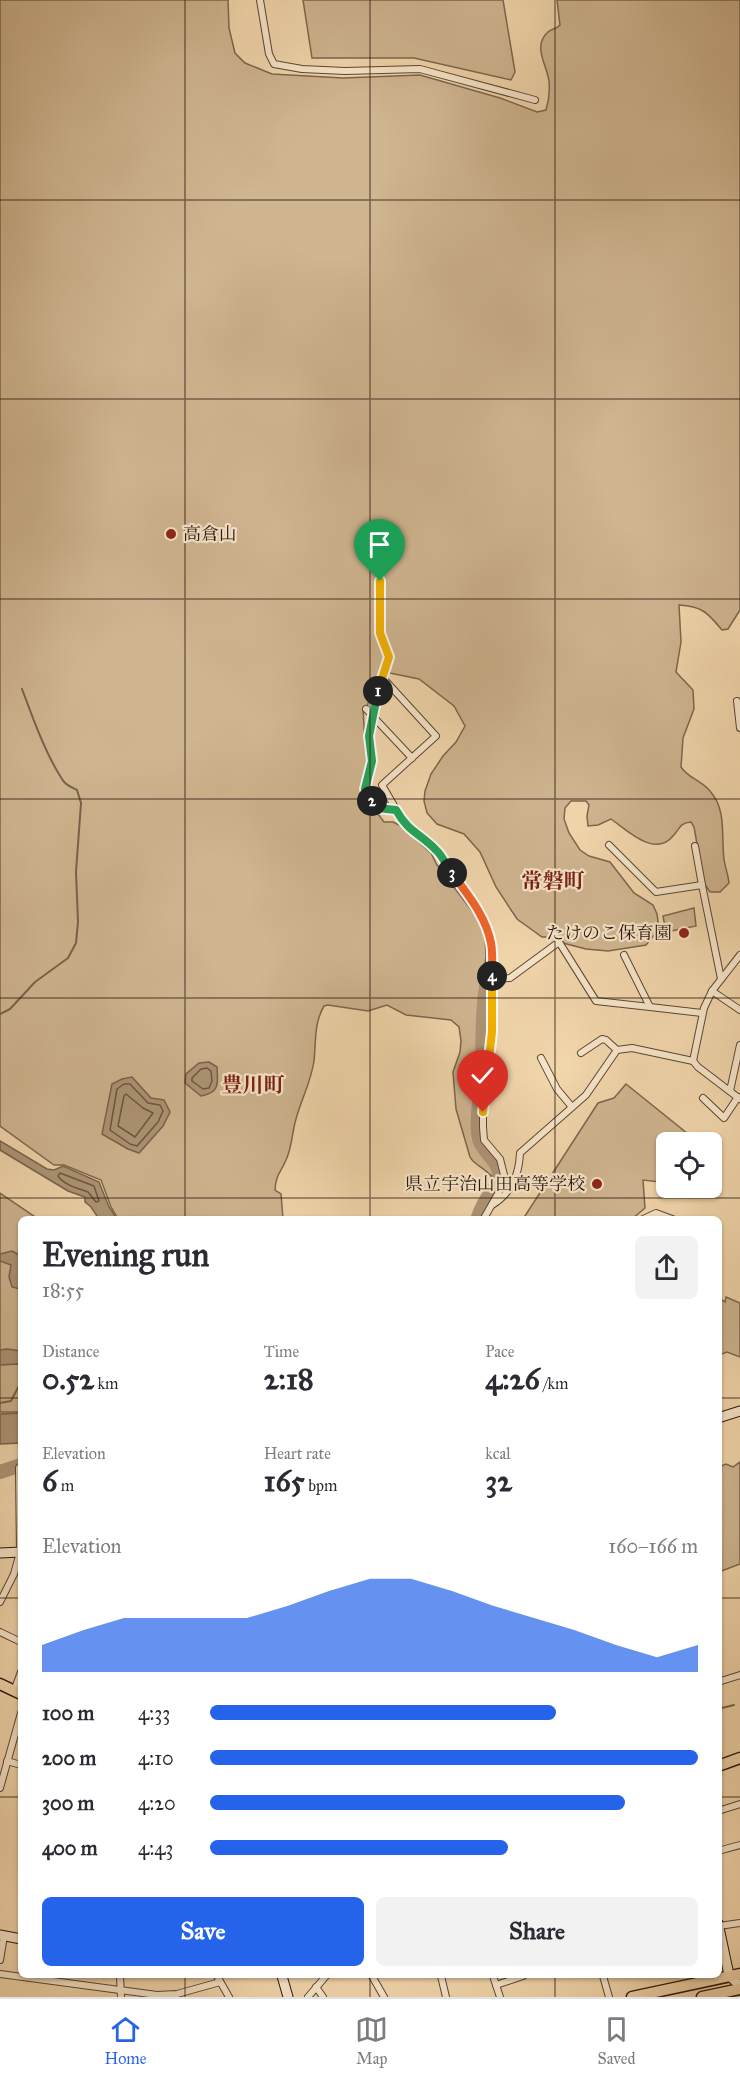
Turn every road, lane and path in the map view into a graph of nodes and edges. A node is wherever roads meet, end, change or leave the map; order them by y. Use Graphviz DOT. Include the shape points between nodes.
graph roads {
  1 [pos="260,0"];
  2 [pos="535,100"];
  3 [pos="380,581"];
  4 [pos="381,677"];
  5 [pos="737,701"];
  6 [pos="366,709"];
  7 [pos="372,715"];
  8 [pos="740,728"];
  9 [pos="412,758"];
  10 [pos="396,810"];
  11 [pos="609,846"];
  12 [pos="695,846"];
  13 [pos="702,885"];
  14 [pos="624,956"];
  15 [pos="739,959"];
  16 [pos="493,979"];
  17 [pos="721,979"];
  18 [pos="712,991"];
  19 [pos="650,1006"];
  20 [pos="740,1010"];
  21 [pos="702,1013"];
  22 [pos="740,1045"];
  23 [pos="617,1050"];
  24 [pos="581,1053"];
  25 [pos="541,1058"];
  26 [pos="693,1061"];
  27 [pos="730,1091"];
  28 [pos="703,1098"];
  29 [pos="739,1098"];
  30 [pos="573,1107"];
  31 [pos="489,1207"];
  32 [pos="485,1216"];
  33 [pos="650,1216"];
  34 [pos="664,1216"];
  35 [pos="740,1411"];
  36 [pos="722,1417"];
  37 [pos="18,1552"];
  38 [pos="0,1553"];
  39 [pos="18,1561"];
  40 [pos="0,1602"];
  41 [pos="0,1632"];
  42 [pos="18,1641"];
  43 [pos="740,1675"];
  44 [pos="722,1681"];
  45 [pos="0,1684"];
  46 [pos="17,1693"];
  47 [pos="18,1723"];
  48 [pos="740,1758"];
  49 [pos="7,1761"];
  50 [pos="18,1764"];
  51 [pos="722,1765"];
  52 [pos="0,1788"];
  53 [pos="740,1804"];
  54 [pos="722,1810"];
  55 [pos="740,1845"];
  56 [pos="722,1850"];
  57 [pos="740,1923"];
  58 [pos="722,1925"];
  59 [pos="722,1934"];
  60 [pos="2,1936"];
  61 [pos="18,1939"];
  62 [pos="0,1960"];
  63 [pos="0,1974"];
  64 [pos="735,1975"];
  65 [pos="18,1977"];
  66 [pos="25,1978"];
  67 [pos="283,1978"];
  68 [pos="325,1978"];
  69 [pos="373,1978"];
  70 [pos="441,1978"];
  71 [pos="494,1978"];
  72 [pos="517,1978"];
  73 [pos="604,1978"];
  74 [pos="721,1978"];
  75 [pos="219,1979"];
  76 [pos="496,1985"];
  77 [pos="316,1987"];
  78 [pos="740,1988"];
  79 [pos="120,1993"];
  80 [pos="722,1994"];
  81 [pos="229,1997"];
  82 [pos="288,1997"];
  83 [pos="308,1997"];
  84 [pos="323,1997"];
  85 [pos="384,1997"];
  86 [pos="446,1997"];
  87 [pos="500,1997"];
  88 [pos="609,1997"];
  89 [pos="632,1997"];
  90 [pos="702,1997"];
  1 -- 2 [label="street" via="274,64 345,71 420,69"];
  3 -- 4 [label="street" via="380,633 389,657"];
  4 -- 7 [label="street"];
  4 -- 9 [label="street" via="436,736"];
  5 -- 8 [label="street"];
  6 -- 7 [label="street"];
  7 -- 9 [label="street"];
  7 -- 10 [label="street" via="372,761 365,789 377,808"];
  9 -- 10 [label="street" via="382,785"];
  10 -- 16 [label="street" via="407,828 439,852 477,908 491,943"];
  11 -- 13 [label="street" via="656,892"];
  12 -- 13 [label="street"];
  13 -- 17 [label="street"];
  14 -- 19 [label="street"];
  15 -- 17 [label="street"];
  16 -- 19 [label="street" via="510,978 559,942 597,1001"];
  16 -- 31 [label="street" via="484,1133 486,1143 500,1159 504,1175 503,1185"];
  17 -- 18 [label="street"];
  18 -- 20 [label="street"];
  18 -- 21 [label="street"];
  19 -- 21 [label="street"];
  21 -- 26 [label="street"];
  22 -- 27 [label="street"];
  23 -- 24 [label="street" via="602,1040"];
  23 -- 26 [label="street" via="628,1047"];
  23 -- 30 [label="street"];
  25 -- 30 [label="street" via="557,1089"];
  26 -- 27 [label="street"];
  27 -- 29 [label="street"];
  28 -- 29 [label="street" via="724,1118"];
  30 -- 31 [label="street" via="520,1153 514,1183"];
  31 -- 32 [label="street"];
  33 -- 34 [label="street"];
  35 -- 36 [label="street"];
  37 -- 38 [label="street"];
  39 -- 40 [label="street"];
  41 -- 42 [label="street"];
  43 -- 44 [label="street"];
  45 -- 46 [label="main road"];
  47 -- 49 [label="street"];
  48 -- 51 [label="main road"];
  49 -- 50 [label="street"];
  49 -- 52 [label="street"];
  53 -- 54 [label="street"];
  55 -- 56 [label="street"];
  57 -- 58 [label="street"];
  59 -- 64 [label="street"];
  60 -- 61 [label="street"];
  60 -- 62 [label="street"];
  63 -- 65 [label="street"];
  64 -- 78 [label="street"];
  64 -- 80 [label="street"];
  66 -- 79 [label="street"];
  67 -- 82 [label="street"];
  68 -- 77 [label="street"];
  69 -- 85 [label="street"];
  70 -- 86 [label="street"];
  71 -- 76 [label="street"];
  72 -- 76 [label="street"];
  73 -- 88 [label="street"];
  74 -- 89 [label="main road"];
  75 -- 79 [label="street" via="208,1987 167,1995"];
  75 -- 81 [label="street"];
  76 -- 87 [label="street"];
  77 -- 83 [label="street"];
  77 -- 84 [label="street"];
  78 -- 80 [label="main road"];
  80 -- 90 [label="main road"];
}
